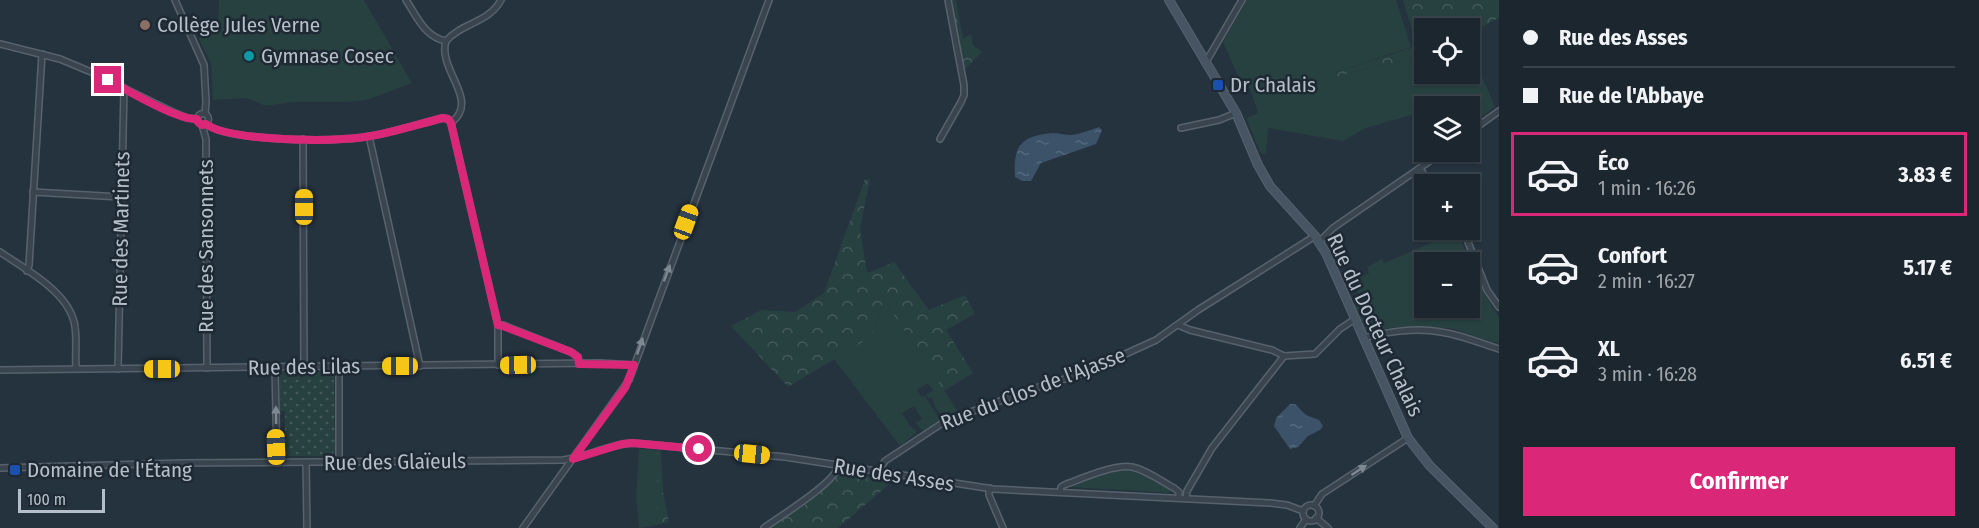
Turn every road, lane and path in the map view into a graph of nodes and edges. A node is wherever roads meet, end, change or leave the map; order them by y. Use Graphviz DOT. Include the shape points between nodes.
graph roads {
  1 [pos="175,0"];
  2 [pos="406,0"];
  3 [pos="501,0"];
  4 [pos="770,0"];
  5 [pos="948,0"];
  6 [pos="1169,0"];
  7 [pos="1242,0"];
  8 [pos="446,41"];
  9 [pos="0,44"];
  10 [pos="42,54"];
  11 [pos="1206,62"];
  12 [pos="124,88"];
  13 [pos="1499,111"];
  14 [pos="1236,113"];
  15 [pos="205,114"];
  16 [pos="197,119"];
  17 [pos="451,123"];
  18 [pos="204,124"];
  19 [pos="1480,125"];
  20 [pos="1181,129"];
  21 [pos="369,136"];
  22 [pos="303,139"];
  23 [pos="940,139"];
  24 [pos="1429,162"];
  25 [pos="1420,168"];
  26 [pos="1423,174"];
  27 [pos="33,192"];
  28 [pos="121,197"];
  29 [pos="1317,239"];
  30 [pos="1467,240"];
  31 [pos="0,252"];
  32 [pos="27,271"];
  33 [pos="1499,308"];
  34 [pos="1354,319"];
  35 [pos="498,325"];
  36 [pos="1178,325"];
  37 [pos="1363,338"];
  38 [pos="1499,349"];
  39 [pos="1284,357"];
  40 [pos="579,364"];
  41 [pos="498,365"];
  42 [pos="634,365"];
  43 [pos="304,366"];
  44 [pos="339,366"];
  45 [pos="420,366"];
  46 [pos="275,367"];
  47 [pos="207,368"];
  48 [pos="76,369"];
  49 [pos="118,369"];
  50 [pos="0,370"];
  51 [pos="1408,438"];
  52 [pos="573,459"];
  53 [pos="339,462"];
  54 [pos="277,463"];
  55 [pos="306,463"];
  56 [pos="839,466"];
  57 [pos="0,468"];
  58 [pos="878,472"];
  59 [pos="989,488"];
  60 [pos="1060,492"];
  61 [pos="1182,498"];
  62 [pos="1314,506"];
  63 [pos="1303,511"];
  64 [pos="1316,518"];
  65 [pos="1306,519"];
  66 [pos="307,528"];
  67 [pos="523,528"];
  68 [pos="765,528"];
  69 [pos="1003,528"];
  70 [pos="1300,528"];
  71 [pos="1328,528"];
  72 [pos="1493,528"];
  1 -- 15 [label="street" via="204,65"];
  2 -- 8 [label="street" via="430,35"];
  3 -- 8 [label="street" via="489,15"];
  42 -- 4 [label="street, one-way"];
  5 -- 23 [label="street" via="964,95"];
  6 -- 11 [label="main road, Rue du Docteur Chalais"];
  7 -- 11 [label="street"];
  8 -- 17 [label="street" via="446,61 455,78 462,108"];
  9 -- 10 [label="street"];
  10 -- 12 [label="street"];
  10 -- 27 [label="street"];
  11 -- 14 [label="main road, Rue du Docteur Chalais"];
  12 -- 16 [label="street" via="175,113"];
  12 -- 28 [label="street, Rue des Martinets"];
  13 -- 19 [label="street"];
  14 -- 20 [label="street"];
  14 -- 29 [label="main road, Rue du Docteur Chalais" via="1270,186"];
  15 -- 16 [label="street"];
  15 -- 18 [label="street" via="208,120"];
  16 -- 18 [label="street"];
  17 -- 21 [label="street" via="443,118"];
  17 -- 35 [label="street"];
  18 -- 22 [label="street" via="251,136"];
  18 -- 47 [label="street, Rue des Sansonnets"];
  21 -- 22 [label="street"];
  21 -- 45 [label="street"];
  22 -- 43 [label="street"];
  24 -- 25 [label="street, Rue du Clos de l'Ajasse"];
  25 -- 26 [label="street"];
  25 -- 29 [label="street, Rue du Clos de l'Ajasse"];
  27 -- 28 [label="street"];
  27 -- 32 [label="street"];
  28 -- 49 [label="street, Rue des Martinets"];
  29 -- 34 [label="main road, Rue du Docteur Chalais"];
  29 -- 36 [label="street, Rue du Clos de l'Ajasse" via="1198,309"];
  30 -- 33 [label="street" via="1487,290"];
  31 -- 32 [label="street"];
  32 -- 48 [label="street" via="55,291 72,315"];
  34 -- 37 [label="main road, Rue du Docteur Chalais"];
  34 -- 39 [label="street" via="1315,354"];
  35 -- 40 [label="street" via="571,352 578,357"];
  35 -- 41 [label="street"];
  36 -- 39 [label="street" via="1272,350"];
  36 -- 58 [label="street, Rue du Clos de l'Ajasse" via="1156,340 1084,373 944,422 885,461"];
  37 -- 38 [label="street" via="1392,331 1438,331"];
  37 -- 51 [label="main road, Rue du Docteur Chalais"];
  39 -- 61 [label="street" via="1212,447"];
  40 -- 41 [label="street, Rue des Lilas"];
  40 -- 42 [label="street, Rue des Lilas"];
  41 -- 45 [label="street, Rue des Lilas"];
  42 -- 52 [label="street" via="625,388"];
  43 -- 44 [label="street, Rue des Lilas"];
  43 -- 46 [label="street, Rue des Lilas"];
  44 -- 45 [label="street, Rue des Lilas"];
  44 -- 53 [label="street"];
  46 -- 47 [label="street, Rue des Lilas"];
  54 -- 46 [label="street, one-way"];
  47 -- 49 [label="street, Rue des Lilas"];
  48 -- 49 [label="street, Rue des Lilas"];
  48 -- 50 [label="street, Rue des Lilas"];
  62 -- 51 [label="street, one-way" via="1322,494"];
  51 -- 72 [label="main road, Rue du Docteur Chalais" via="1432,468"];
  52 -- 53 [label="street, Rue des Glaïeuls"];
  52 -- 56 [label="street, Rue des Asses" via="633,443"];
  52 -- 67 [label="street"];
  53 -- 55 [label="street, Rue des Glaïeuls"];
  54 -- 55 [label="street, Rue des Glaïeuls"];
  54 -- 57 [label="street, Rue des Glaïeuls"];
  55 -- 66 [label="street"];
  56 -- 58 [label="street, Rue des Asses"];
  56 -- 68 [label="street" via="827,483"];
  58 -- 59 [label="street, Rue des Asses"];
  59 -- 60 [label="street, Rue des Asses"];
  59 -- 69 [label="street"];
  60 -- 61 [label="street, Rue des Asses"];
  60 -- 61 [label="street" via="1064,485 1128,467 1174,488"];
  61 -- 63 [label="street, Rue des Asses" via="1279,504"];
  62 -- 63 [label="street"];
  62 -- 64 [label="street"];
  63 -- 65 [label="street"];
  64 -- 65 [label="street"];
  64 -- 71 [label="street"];
  65 -- 70 [label="street"];
}
